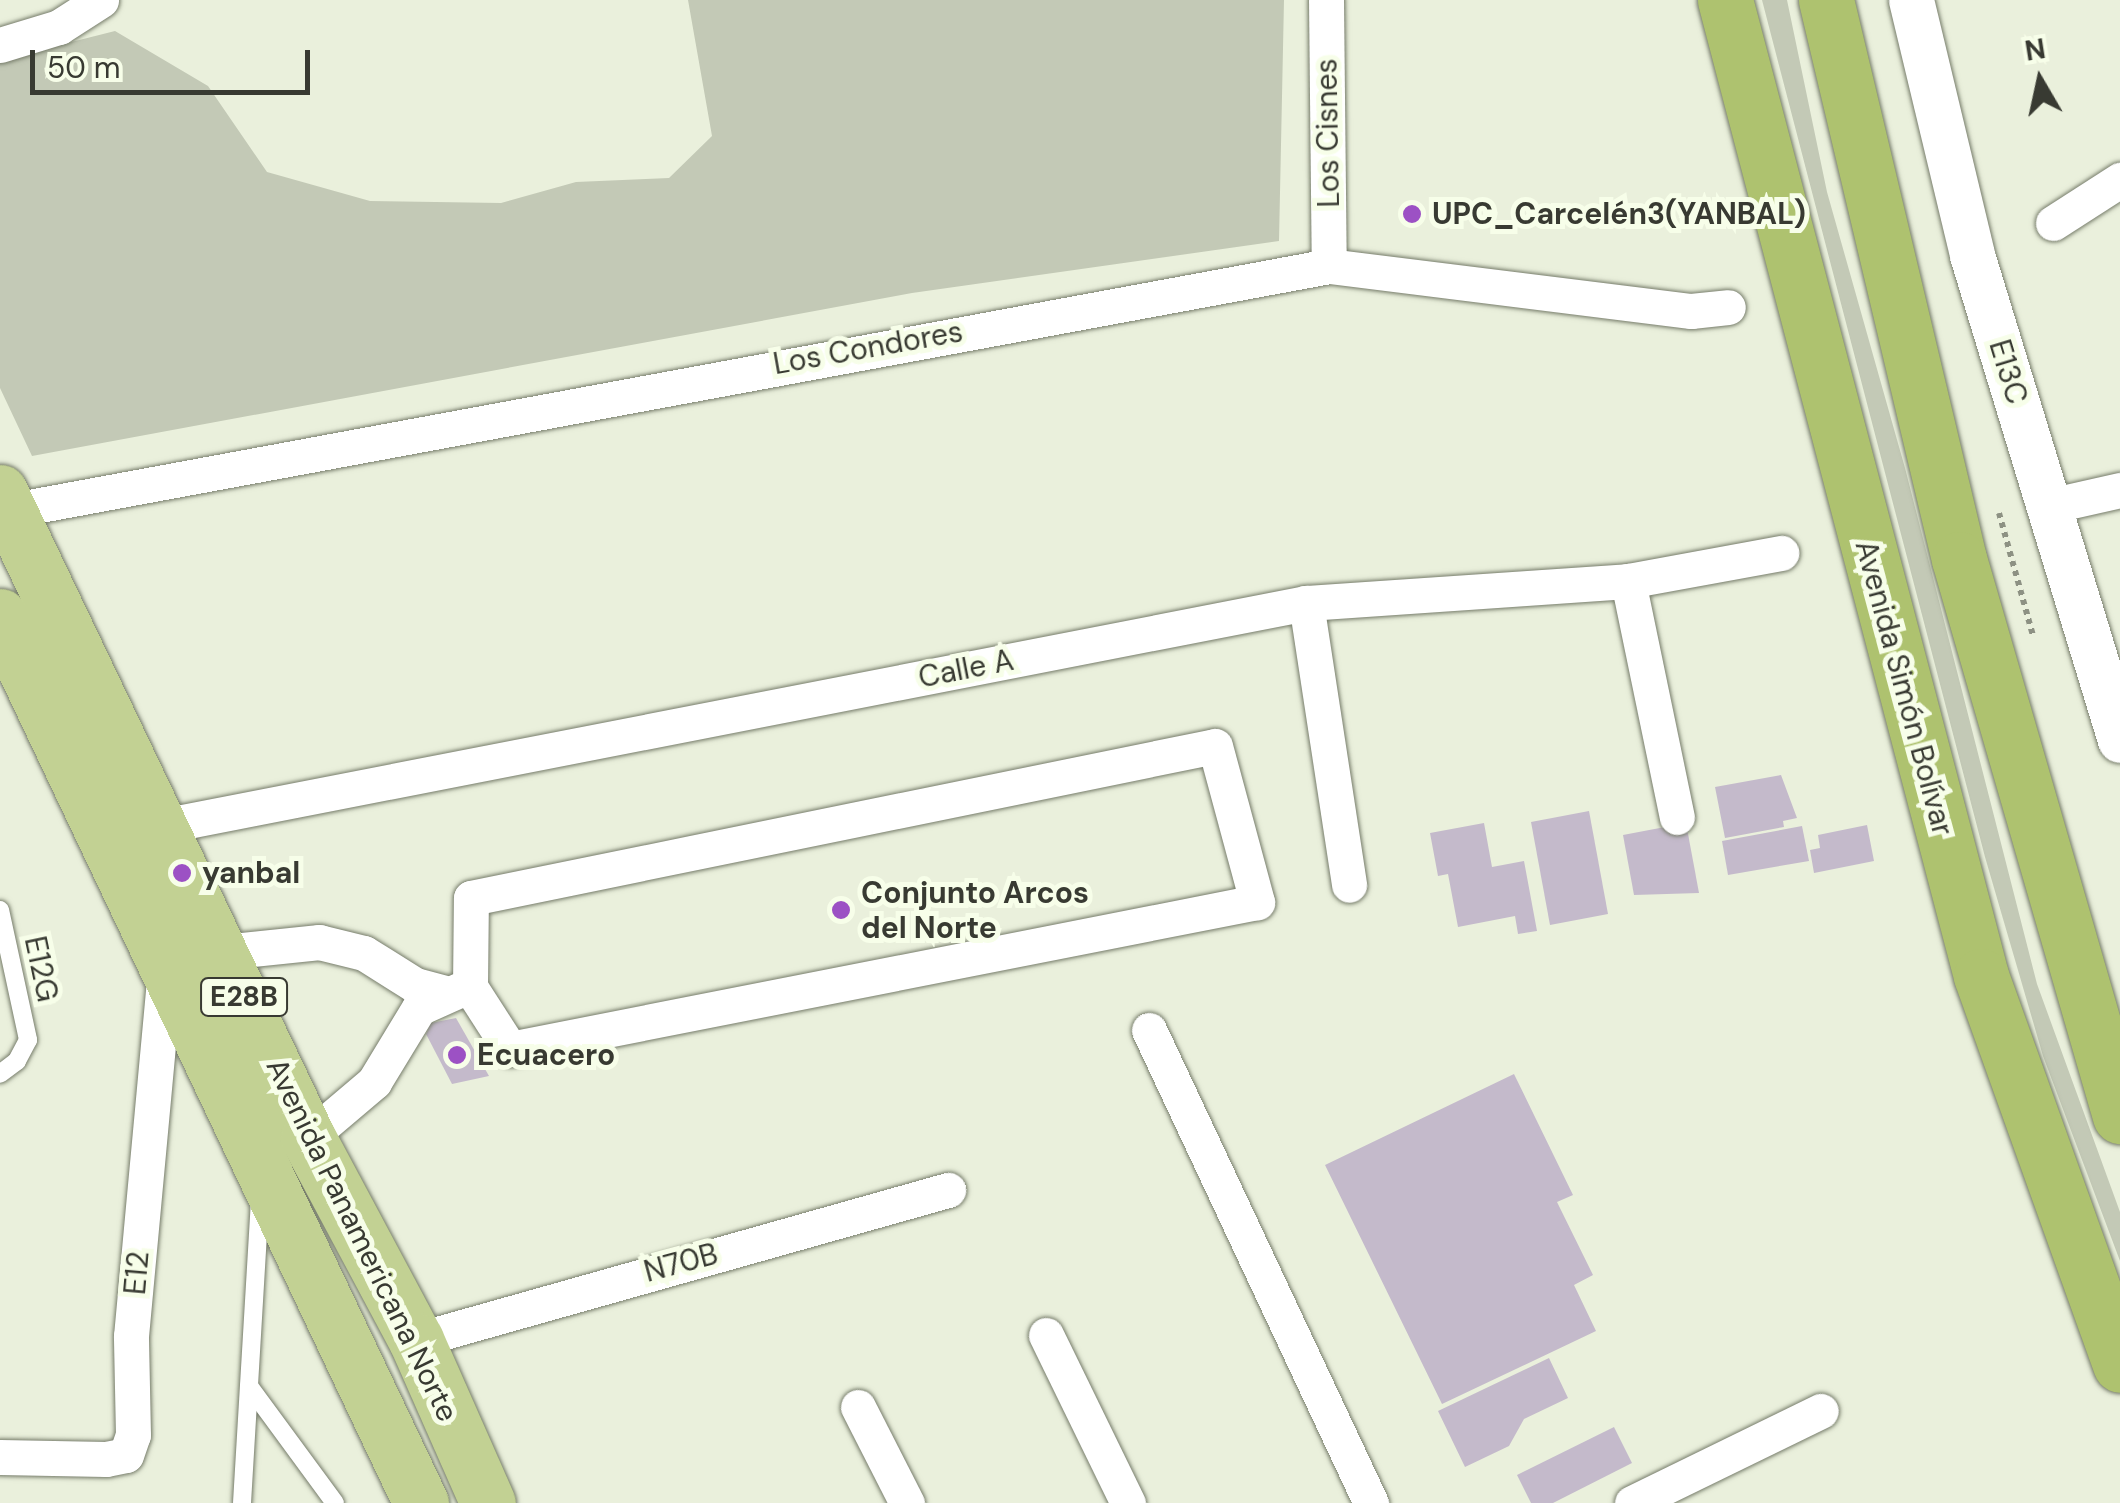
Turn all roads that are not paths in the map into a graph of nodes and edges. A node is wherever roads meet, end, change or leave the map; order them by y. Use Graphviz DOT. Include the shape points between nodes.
graph roads {
  1 [pos="101,0"];
  2 [pos="1326,0"];
  3 [pos="1725,0"];
  4 [pos="1826,0"];
  5 [pos="1911,0"];
  6 [pos="0,44"];
  7 [pos="2120,180"];
  8 [pos="2053,223"];
  9 [pos="1329,266"];
  10 [pos="1728,307"];
  11 [pos="2120,490"];
  12 [pos="7,501"];
  13 [pos="2049,506"];
  14 [pos="1781,553"];
  15 [pos="1628,581"];
  16 [pos="1306,603"];
  17 [pos="0,616"];
  18 [pos="2120,740"];
  19 [pos="1678,816"];
  20 [pos="157,827"];
  21 [pos="1349,885"];
  22 [pos="0,910"];
  23 [pos="223,952"];
  24 [pos="165,964"];
  25 [pos="458,990"];
  26 [pos="1149,1030"];
  27 [pos="0,1074"];
  28 [pos="2120,1116"];
  29 [pos="308,1138"];
  30 [pos="260,1168"];
  31 [pos="948,1190"];
  32 [pos="1046,1335"];
  33 [pos="416,1340"];
  34 [pos="2120,1365"];
  35 [pos="249,1386"];
  36 [pos="858,1407"];
  37 [pos="1821,1411"];
  38 [pos="0,1456"];
  39 [pos="242,1503"];
  40 [pos="335,1503"];
  41 [pos="421,1503"];
  42 [pos="488,1503"];
  43 [pos="907,1503"];
  44 [pos="1128,1503"];
  45 [pos="1371,1503"];
  46 [pos="1632,1503"];
  1 -- 6 [label="street" via="59,27"];
  2 -- 9 [label="street, Los Cisnes"];
  3 -- 34 [label="highway, Avenida Simón Bolívar" via="1982,976"];
  4 -- 28 [label="highway" via="1959,559"];
  5 -- 13 [label="street, E13C" via="1972,255"];
  7 -- 8 [label="street"];
  9 -- 10 [label="street, Los Condores" via="1691,311"];
  9 -- 12 [label="street, Los Condores"];
  11 -- 13 [label="street"];
  12 -- 20 [label="main road, Avenida Panamericana Norte / E28B"];
  13 -- 18 [label="street, E13C"];
  14 -- 15 [label="street, Calle A"];
  15 -- 16 [label="street, Calle A"];
  15 -- 19 [label="street"];
  16 -- 20 [label="street, Calle A"];
  16 -- 21 [label="street"];
  17 -- 24 [label="main road, Avenida Panamericana Norte / E28B"];
  20 -- 23 [label="main road, Avenida Panamericana Norte / E28B"];
  22 -- 27 [label="lane, E12G" via="28,1040"];
  23 -- 25 [label="street" via="319,942 364,953 415,985"];
  23 -- 29 [label="main road, Avenida Panamericana Norte / E28B"];
  24 -- 30 [label="main road, Avenida Panamericana Norte / E28B"];
  24 -- 38 [label="street, E12" via="126,1455"];
  25 -- 25 [label="street" via="471,898 1215,746 1257,902 510,1049"];
  25 -- 29 [label="street" via="419,1008 374,1082"];
  26 -- 45 [label="street"];
  29 -- 33 [label="main road, Avenida Panamericana Norte / E28B"];
  30 -- 35 [label="lane"];
  30 -- 41 [label="main road, Avenida Panamericana Norte / E28B"];
  31 -- 33 [label="street, N70B"];
  32 -- 44 [label="street"];
  33 -- 42 [label="main road, Avenida Panamericana Norte / E28B"];
  35 -- 39 [label="lane"];
  35 -- 40 [label="lane"];
  36 -- 43 [label="street"];
  37 -- 46 [label="street"];
}
